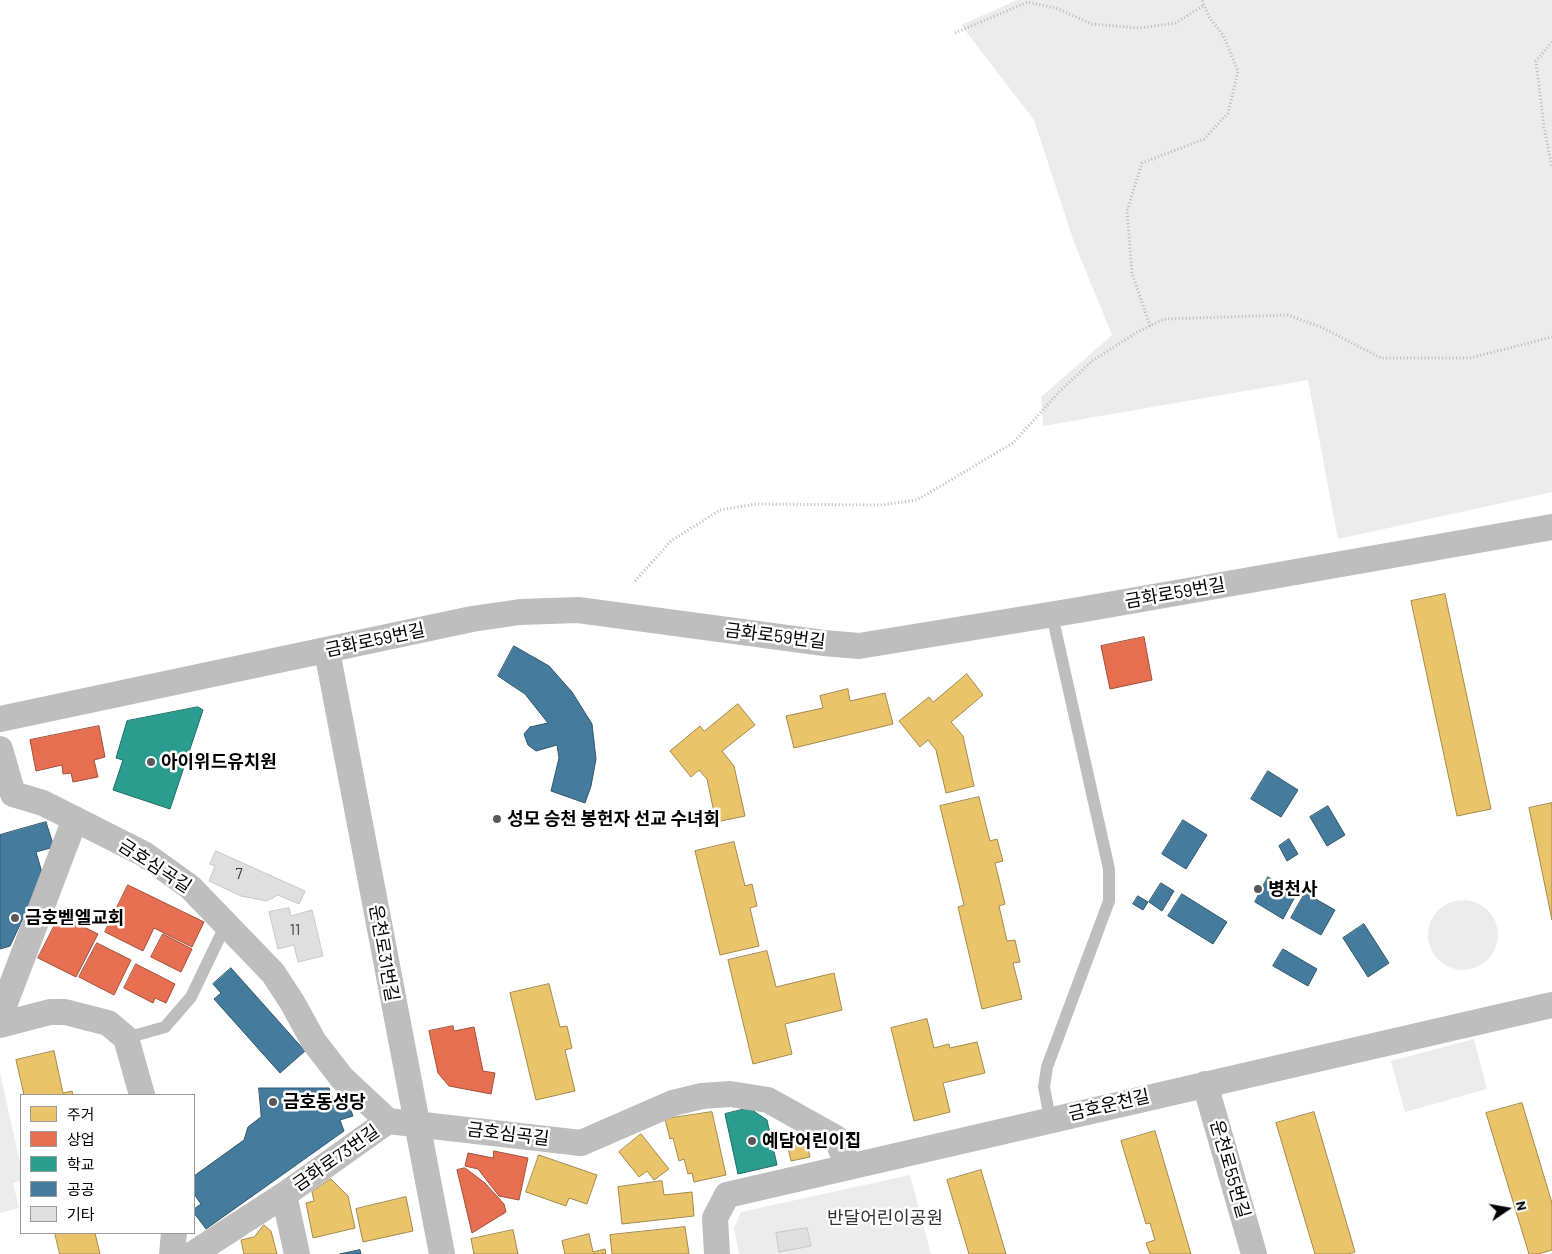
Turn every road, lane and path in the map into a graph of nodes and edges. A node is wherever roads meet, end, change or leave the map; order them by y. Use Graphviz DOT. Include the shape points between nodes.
graph roads {
  1 [pos="1202,0"];
  2 [pos="1204,6"];
  3 [pos="955,33"];
  4 [pos="1552,42"];
  5 [pos="1552,167"];
  6 [pos="1150,326"];
  7 [pos="1552,337"];
  8 [pos="1552,526"];
  9 [pos="635,581"];
  10 [pos="1052,615"];
  11 [pos="328,651"];
  12 [pos="0,719"];
  13 [pos="0,749"];
  14 [pos="75,819"];
  15 [pos="226,924"];
  16 [pos="1552,1005"];
  17 [pos="0,1016"];
  18 [pos="0,1024"];
  19 [pos="126,1038"];
  20 [pos="1205,1084"];
  21 [pos="142,1094"];
  22 [pos="1050,1119"];
  23 [pos="388,1121"];
  24 [pos="416,1123"];
  25 [pos="848,1165"];
  26 [pos="284,1195"];
  27 [pos="174,1234"];
  28 [pos="172,1254"];
  29 [pos="193,1254"];
  30 [pos="297,1254"];
  31 [pos="442,1254"];
  32 [pos="717,1254"];
  33 [pos="1254,1254"];
  1 -- 2 [label="path"];
  2 -- 3 [label="path" via="1176,23 1139,28 1092,24 1056,8 1028,2"];
  2 -- 6 [label="path" via="1223,35 1238,71 1228,113 1204,139 1142,163 1127,211 1132,274"];
  4 -- 5 [label="path" via="1536,61"];
  6 -- 7 [label="path" via="1164,319 1288,315 1323,328 1381,358 1470,358"];
  6 -- 9 [label="path" via="1092,361 1012,443 917,500 882,505 756,504 720,510 671,541"];
  8 -- 10 [label="street, 금화로59번길"];
  10 -- 11 [label="street, 금화로59번길" via="859,646 578,610 520,612 472,619"];
  10 -- 22 [label="lane" via="1109,877 1109,901 1047,1067 1044,1087"];
  11 -- 12 [label="street, 금화로59번길"];
  11 -- 24 [label="street, 운천로31번길"];
  13 -- 14 [label="street, 금호심곡길" via="13,794 44,803"];
  14 -- 15 [label="street, 금호심곡길" via="144,854 190,888"];
  14 -- 17 [label="street"];
  15 -- 19 [label="lane" via="191,997 165,1027"];
  15 -- 23 [label="street, 금호심곡길" via="273,973 314,1042 342,1078"];
  16 -- 20 [label="street, 금호운천길"];
  18 -- 19 [label="street" via="50,1012 65,1012 108,1023"];
  19 -- 21 [label="street"];
  20 -- 22 [label="street, 금호운천길"];
  20 -- 33 [label="street, 운천로55번길"];
  22 -- 25 [label="street, 금호운천길"];
  23 -- 24 [label="street, 금호심곡길"];
  23 -- 26 [label="street, 금화로73번길"];
  24 -- 25 [label="street, 금호심곡길" via="581,1143 673,1103 730,1094 768,1100 836,1138"];
  24 -- 31 [label="street, 운천로31번길"];
  25 -- 32 [label="street, 금호운천길" via="727,1195 715,1218"];
  26 -- 29 [label="street, 금화로73번길"];
  26 -- 30 [label="street, 금화로73번길"];
  27 -- 28 [label="street"];
}
